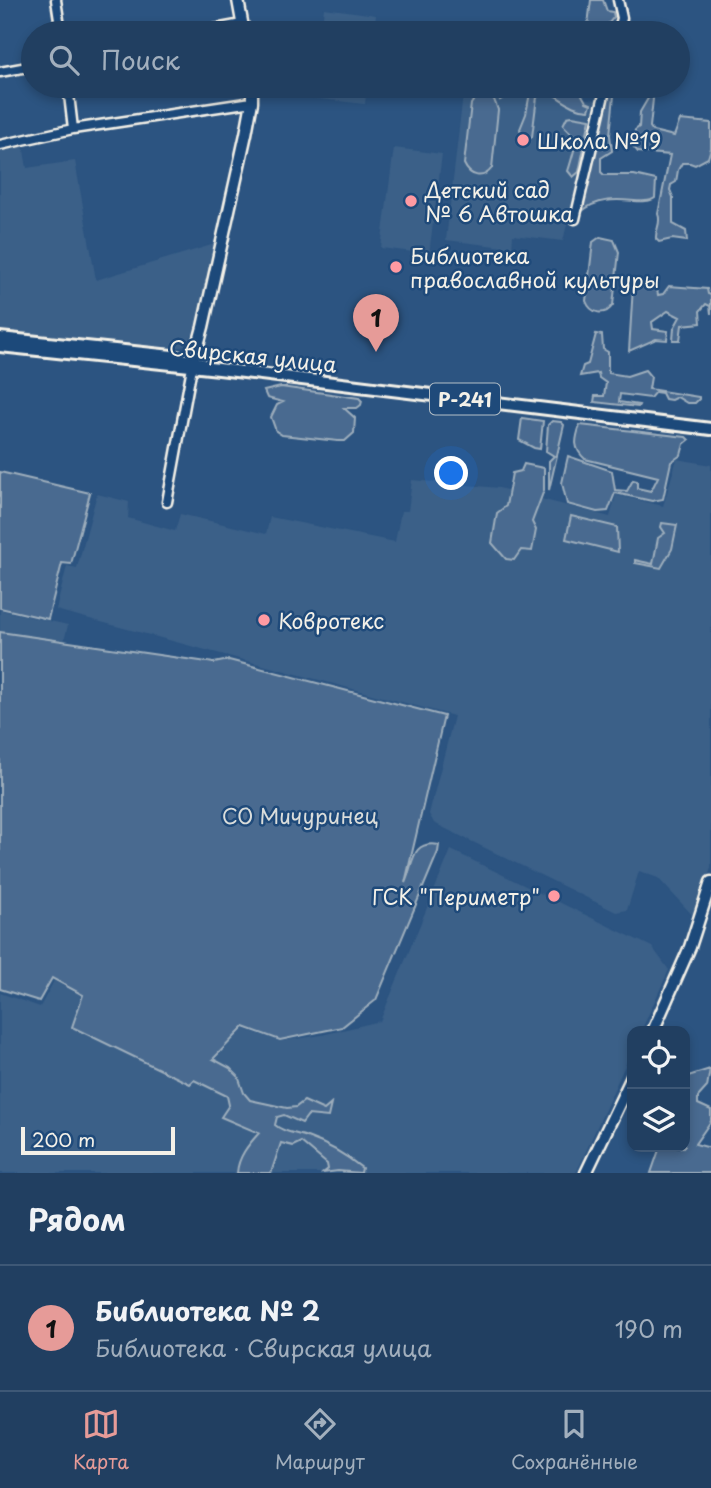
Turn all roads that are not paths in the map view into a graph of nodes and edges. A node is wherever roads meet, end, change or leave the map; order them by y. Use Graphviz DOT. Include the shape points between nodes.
graph roads {
  1 [pos="57,0"];
  2 [pos="238,0"];
  3 [pos="618,0"];
  4 [pos="60,21"];
  5 [pos="242,21"];
  6 [pos="621,21"];
  7 [pos="21,68"];
  8 [pos="0,72"];
  9 [pos="69,98"];
  10 [pos="252,98"];
  11 [pos="603,98"];
  12 [pos="252,102"];
  13 [pos="73,129"];
  14 [pos="0,145"];
  15 [pos="575,219"];
  16 [pos="0,338"];
  17 [pos="0,346"];
  18 [pos="193,364"];
  19 [pos="711,429"];
  20 [pos="167,502"];
  21 [pos="711,882"];
  22 [pos="655,1026"];
  23 [pos="627,1087"];
  24 [pos="586,1173"];
  1 -- 4 [label="street"];
  2 -- 5 [label="main road"];
  3 -- 6 [label="street"];
  7 -- 8 [label="street"];
  9 -- 13 [label="street"];
  10 -- 12 [label="main road"];
  11 -- 15 [label="street"];
  12 -- 13 [label="street"];
  12 -- 18 [label="main road"];
  13 -- 14 [label="street"];
  16 -- 18 [label="highway, Свирская улица / Р-241" via="172,356"];
  17 -- 18 [label="highway, Свирская улица / Р-241"];
  18 -- 19 [label="highway, Свирская улица / Р-241"];
  18 -- 20 [label="street"];
  21 -- 22 [label="main road" via="690,947"];
  23 -- 24 [label="main road"];
}
